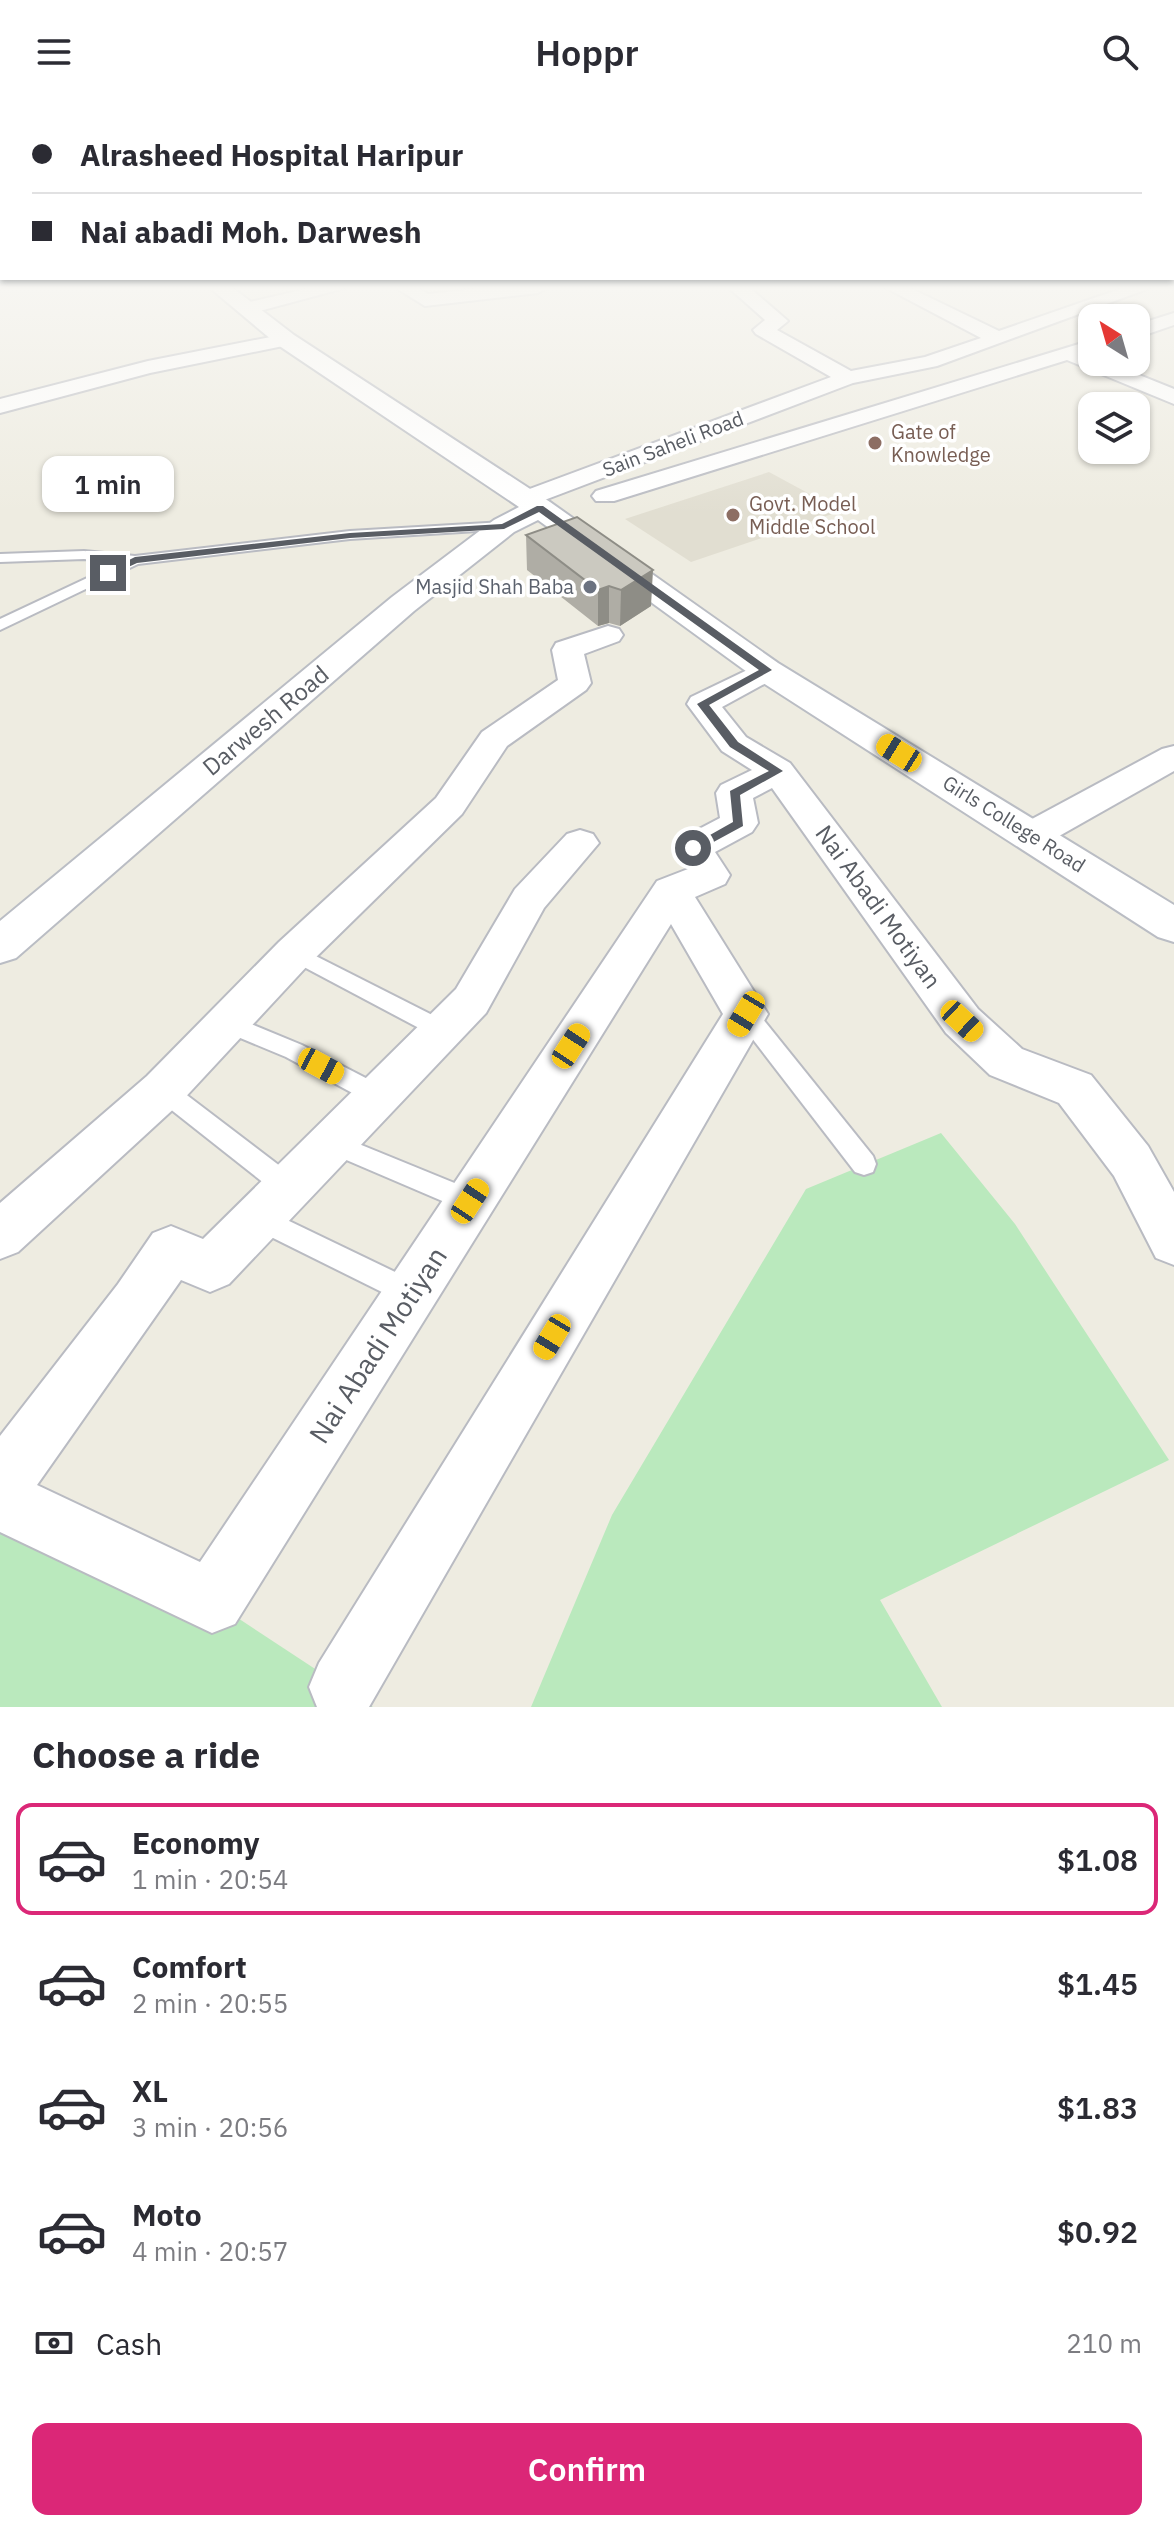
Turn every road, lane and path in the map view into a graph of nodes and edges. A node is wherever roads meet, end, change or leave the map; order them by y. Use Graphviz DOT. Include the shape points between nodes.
graph roads {
  1 [pos="169,363"];
  2 [pos="321,363"];
  3 [pos="821,363"];
  4 [pos="926,363"];
  5 [pos="1038,363"];
  6 [pos="1132,376"];
  7 [pos="848,378"];
  8 [pos="1174,397"];
  9 [pos="0,406"];
  10 [pos="547,509"];
  11 [pos="0,558"];
  12 [pos="135,560"];
  13 [pos="0,625"];
  14 [pos="608,635"];
  15 [pos="766,670"];
  16 [pos="1174,757"];
  17 [pos="778,771"];
  18 [pos="1032,835"];
  19 [pos="580,843"];
  20 [pos="671,891"];
  21 [pos="1174,926"];
  22 [pos="0,946"];
  23 [pos="294,953"];
  24 [pos="746,1014"];
  25 [pos="229,1024"];
  26 [pos="442,1030"];
  27 [pos="163,1090"];
  28 [pos="377,1095"];
  29 [pos="332,1143"];
  30 [pos="864,1164"];
  31 [pos="470,1201"];
  32 [pos="273,1202"];
  33 [pos="0,1235"];
  34 [pos="1174,1241"];
  35 [pos="411,1293"];
  36 [pos="0,1485"];
  37 [pos="0,1500"];
  38 [pos="343,1687"];
  1 -- 9 [label="street"];
  2 -- 10 [label="main road, Girls College Road"];
  3 -- 7 [label="street"];
  4 -- 7 [label="street, Sain Saheli Road"];
  5 -- 10 [label="street, Sain Saheli Road"];
  6 -- 8 [label="street"];
  7 -- 10 [label="street, Sain Saheli Road"];
  10 -- 12 [label="lane"];
  10 -- 15 [label="main road, Girls College Road"];
  10 -- 22 [label="main road, Darwesh Road" via="403,604"];
  11 -- 12 [label="lane" via="84,555"];
  12 -- 13 [label="lane"];
  14 -- 23 [label="street" via="567,650 575,683 494,739 449,806"];
  15 -- 17 [label="street, Nai Abadi Motiyan" via="703,704 734,744"];
  15 -- 18 [label="main road, Girls College Road"];
  16 -- 18 [label="street"];
  17 -- 20 [label="street" via="734,793 739,823 693,848 711,875"];
  17 -- 34 [label="street, Nai Abadi Motiyan" via="962,1021 1006,1062 1075,1089 1131,1161"];
  18 -- 21 [label="main road, Girls College Road"];
  19 -- 26 [label="street" via="529,899 471,1001"];
  20 -- 24 [label="street"];
  20 -- 31 [label="street, Nai Abadi Motiyan"];
  23 -- 25 [label="street"];
  23 -- 26 [label="lane"];
  24 -- 30 [label="lane"];
  24 -- 38 [label="street"];
  25 -- 27 [label="street"];
  25 -- 28 [label="lane"];
  26 -- 28 [label="street"];
  27 -- 32 [label="lane"];
  27 -- 33 [label="street"];
  28 -- 29 [label="street"];
  29 -- 31 [label="lane"];
  29 -- 32 [label="street"];
  31 -- 35 [label="street, Nai Abadi Motiyan"];
  32 -- 35 [label="lane"];
  32 -- 36 [label="street" via="210,1267 171,1250"];
  35 -- 37 [label="street, Nai Abadi Motiyan" via="212,1601"];
}
